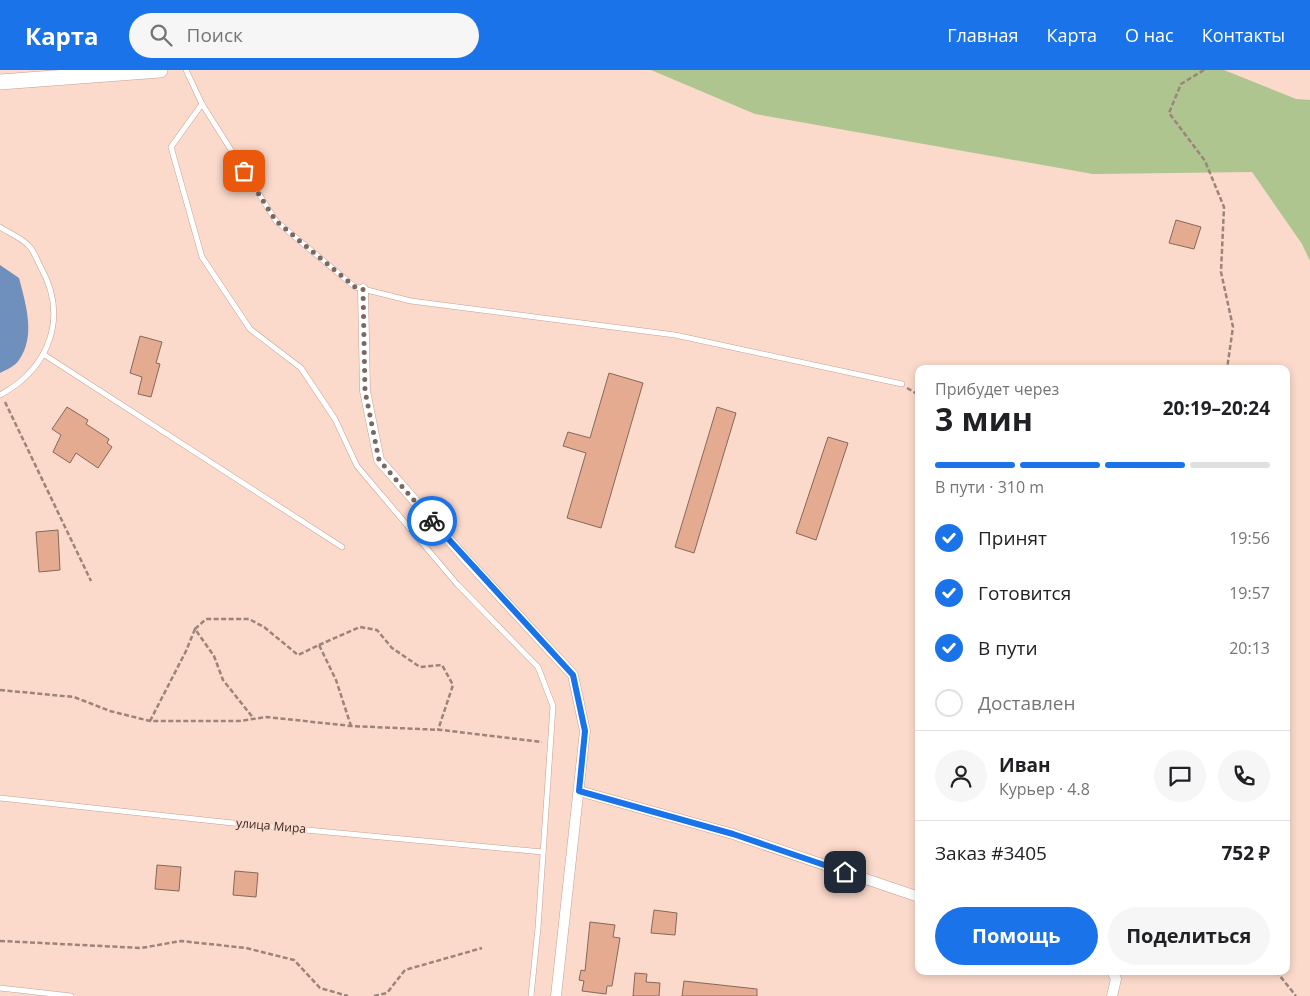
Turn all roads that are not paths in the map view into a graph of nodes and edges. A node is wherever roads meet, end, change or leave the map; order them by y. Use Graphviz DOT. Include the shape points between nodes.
graph roads {
  1 [pos="160,70"];
  2 [pos="186,70"];
  3 [pos="0,82"];
  4 [pos="202,104"];
  5 [pos="0,227"];
  6 [pos="363,289"];
  7 [pos="43,354"];
  8 [pos="902,384"];
  9 [pos="1,394"];
  10 [pos="342,547"];
  11 [pos="579,791"];
  12 [pos="0,798"];
  13 [pos="543,852"];
  14 [pos="915,896"];
  15 [pos="1114,975"];
  16 [pos="0,988"];
  17 [pos="71,996"];
  18 [pos="530,996"];
  19 [pos="556,996"];
  20 [pos="1112,996"];
  1 -- 3 [label="street"];
  2 -- 4 [label="lane"];
  4 -- 6 [label="lane" via="276,221 355,287"];
  4 -- 13 [label="lane" via="171,147 202,257 250,329 301,368 334,419 358,466 457,584 538,667 553,706"];
  5 -- 7 [label="lane" via="29,245 47,278 56,308"];
  6 -- 8 [label="lane" via="412,301 675,336"];
  6 -- 11 [label="street" via="365,391 379,460 464,558 573,675 585,731"];
  7 -- 9 [label="lane" via="19,384"];
  7 -- 10 [label="lane"];
  11 -- 14 [label="street" via="733,834"];
  11 -- 19 [label="street"];
  12 -- 13 [label="lane, улица Мира"];
  13 -- 18 [label="lane"];
  15 -- 20 [label="street"];
  16 -- 17 [label="lane"];
}
